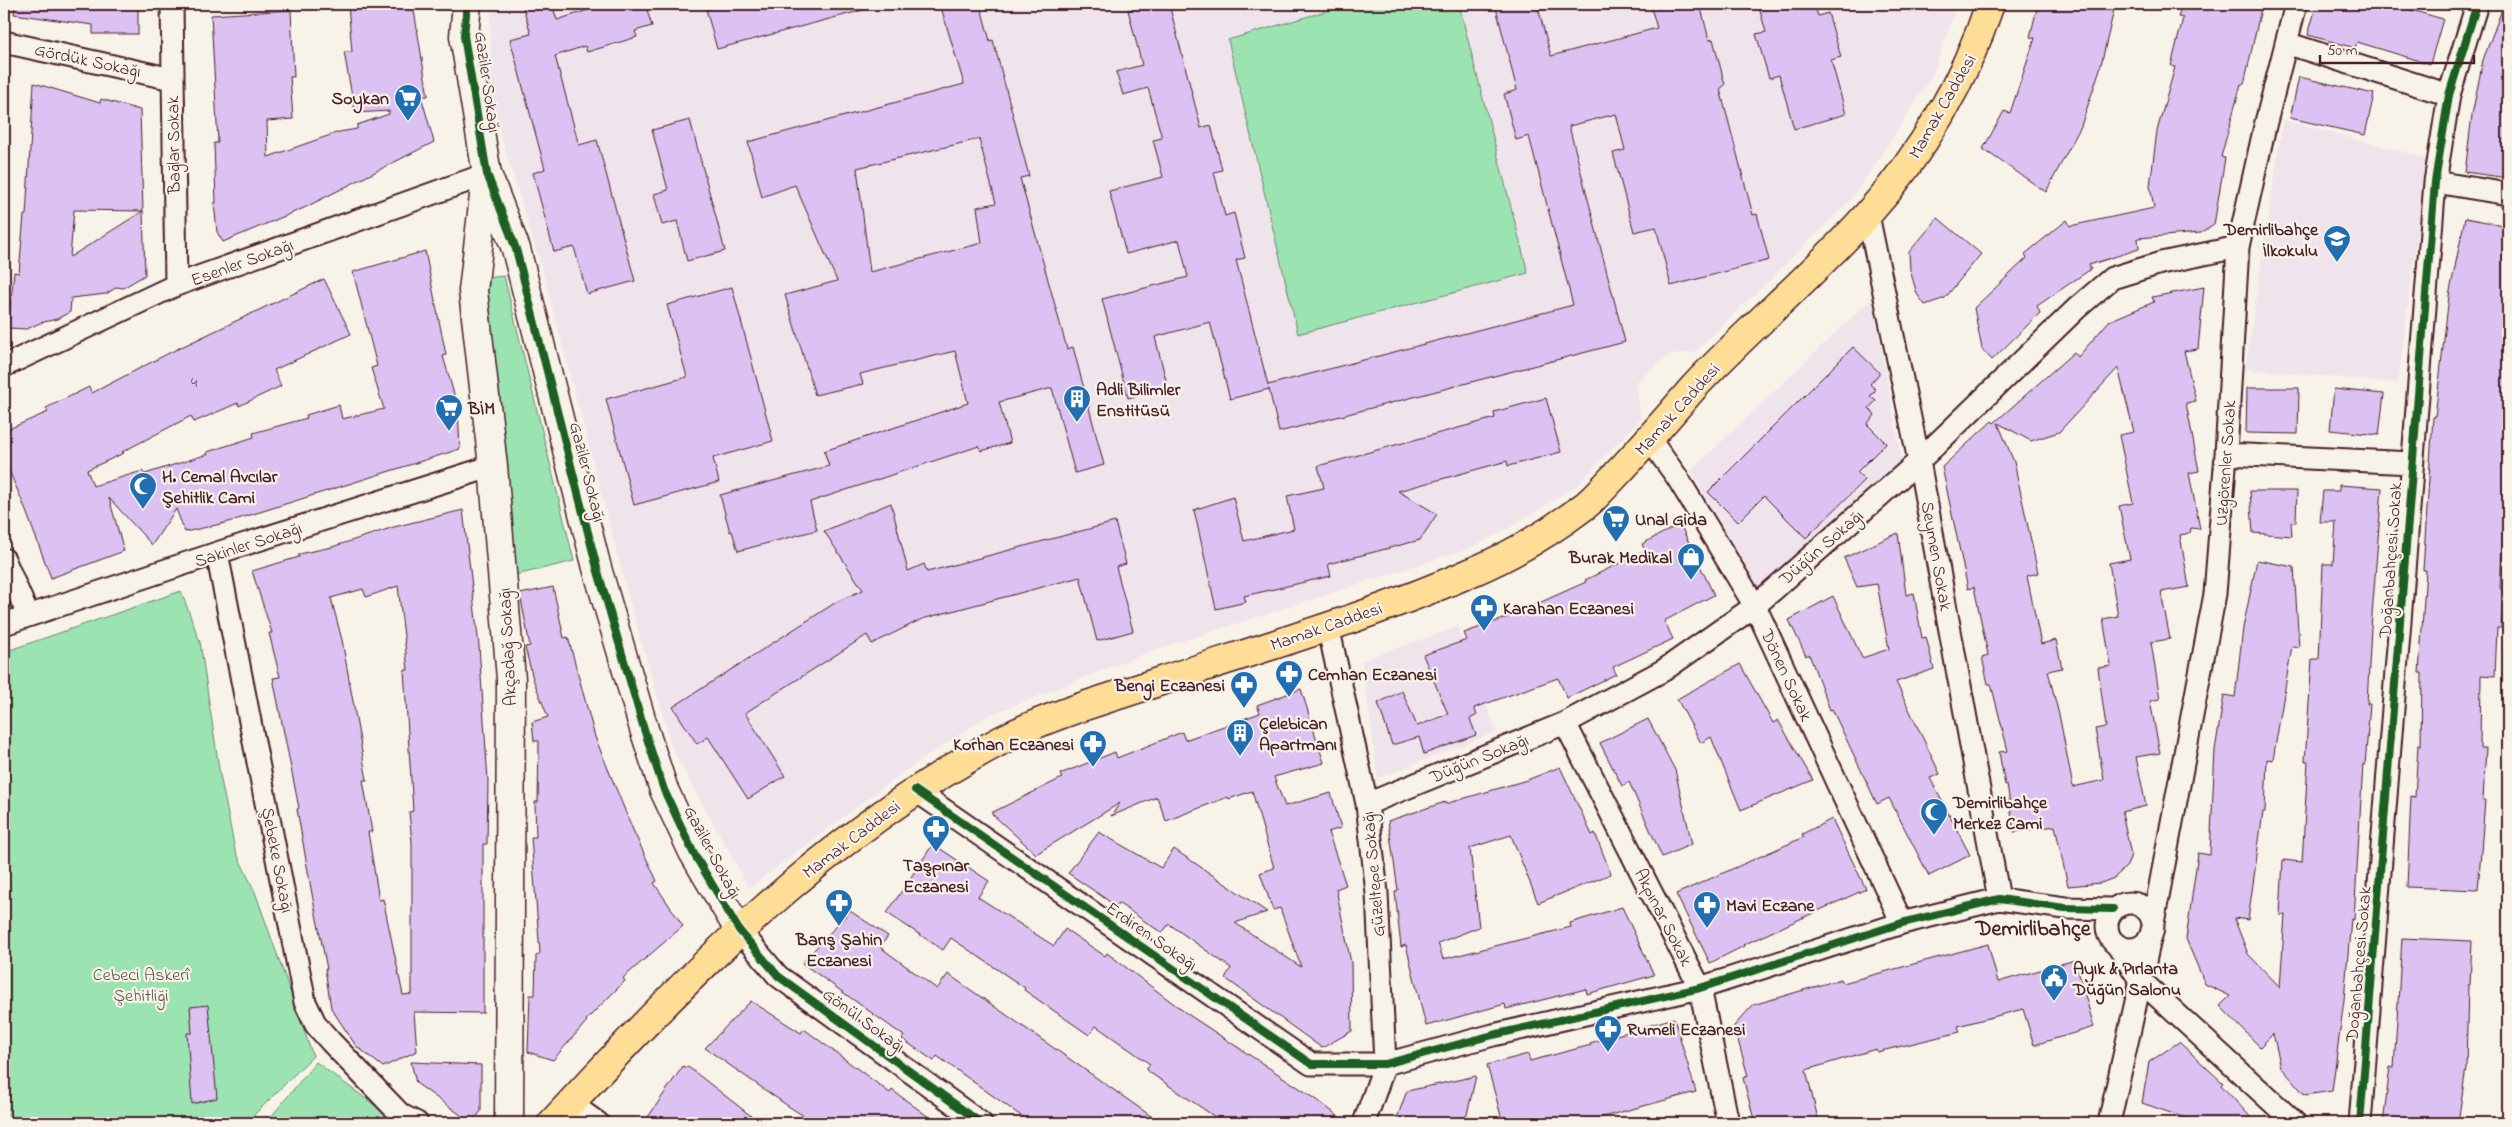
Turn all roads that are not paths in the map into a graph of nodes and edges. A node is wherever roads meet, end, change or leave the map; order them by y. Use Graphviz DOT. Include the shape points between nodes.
graph roads {
  1 [pos="172,4"];
  2 [pos="467,4"];
  3 [pos="1990,4"];
  4 [pos="2296,4"];
  5 [pos="2477,4"];
  6 [pos="4,42"];
  7 [pos="2286,43"];
  8 [pos="172,79"];
  9 [pos="2449,95"];
  10 [pos="487,174"];
  11 [pos="2435,182"];
  12 [pos="2508,194"];
  13 [pos="1868,215"];
  14 [pos="2238,247"];
  15 [pos="176,286"];
  16 [pos="4,366"];
  17 [pos="1650,440"];
  18 [pos="2226,454"];
  19 [pos="1919,461"];
  20 [pos="2412,463"];
  21 [pos="493,466"];
  22 [pos="218,553"];
  23 [pos="4,560"];
  24 [pos="1755,606"];
  25 [pos="28,615"];
  26 [pos="4,624"];
  27 [pos="1328,626"];
  28 [pos="1565,723"];
  29 [pos="915,790"];
  30 [pos="1366,804"];
  31 [pos="2161,886"];
  32 [pos="1999,899"];
  33 [pos="2120,906"];
  34 [pos="2065,908"];
  35 [pos="1902,923"];
  36 [pos="2152,927"];
  37 [pos="739,930"];
  38 [pos="2114,942"];
  39 [pos="2140,980"];
  40 [pos="1700,988"];
  41 [pos="1385,1064"];
  42 [pos="570,1103"];
  43 [pos="417,1123"];
  44 [pos="509,1123"];
  45 [pos="552,1123"];
  46 [pos="598,1123"];
  47 [pos="981,1123"];
  48 [pos="1364,1123"];
  49 [pos="1728,1123"];
  50 [pos="2109,1123"];
  51 [pos="2295,1123"];
  52 [pos="2360,1123"];
  1 -- 8 [label="street, Bağlar Sokak"];
  2 -- 10 [label="street, Gaziler Sokağı" via="464,36"];
  3 -- 13 [label="main road, Mamak Caddesi" via="1977,44 1943,109 1904,171"];
  4 -- 7 [label="street, Uzgörenler Sokak"];
  5 -- 9 [label="street, Doğanbahçesi Sokak"];
  6 -- 8 [label="street, Gördük Sokağı"];
  7 -- 9 [label="street"];
  7 -- 14 [label="street, Uzgörenler Sokak"];
  8 -- 15 [label="street, Bağlar Sokak"];
  9 -- 11 [label="street, Doğanbahçesi Sokak"];
  10 -- 15 [label="street, Esenler Sokağı"];
  10 -- 21 [label="street, Akçadağ Sokağı" via="473,290"];
  10 -- 37 [label="street, Gaziler Sokağı" via="516,249 597,568 664,790 693,852"];
  11 -- 12 [label="street"];
  11 -- 20 [label="street, Doğanbahçesi Sokak"];
  13 -- 17 [label="main road, Mamak Caddesi" via="1694,388"];
  13 -- 19 [label="street, Seymen Sokak"];
  14 -- 18 [label="street, Uzgörenler Sokak"];
  14 -- 19 [label="street, Düğün Sokağı" via="2161,263 2112,278"];
  15 -- 16 [label="street, Esenler Sokağı"];
  17 -- 24 [label="street, Dönen Sokak" via="1677,477"];
  17 -- 27 [label="main road, Mamak Caddesi" via="1588,504 1522,547 1476,571"];
  18 -- 20 [label="street"];
  18 -- 31 [label="street, Uzgörenler Sokak" via="2215,594"];
  19 -- 24 [label="street, Düğün Sokağı"];
  19 -- 32 [label="street, Seymen Sokak"];
  20 -- 52 [label="street, Doğanbahçesi Sokak"];
  21 -- 22 [label="street, Sakinler Sokağı"];
  21 -- 44 [label="street, Akçadağ Sokağı" via="511,679"];
  22 -- 25 [label="street, Sakinler Sokağı"];
  22 -- 43 [label="street, Şebeke Sokağı" via="305,1002 316,1025 331,1042 401,1115"];
  23 -- 25 [label="street"];
  24 -- 28 [label="street, Düğün Sokağı" via="1664,670"];
  24 -- 35 [label="street, Dönen Sokak"];
  25 -- 26 [label="street, Sakinler Sokağı"];
  27 -- 29 [label="main road, Mamak Caddesi" via="1075,710 1005,738"];
  27 -- 30 [label="street, Güzeltepe Sokağı"];
  28 -- 30 [label="street, Düğün Sokağı"];
  28 -- 40 [label="street, Akpınar Sokak"];
  29 -- 37 [label="main road, Mamak Caddesi" via="834,848"];
  29 -- 41 [label="street, Erdiren Sokağı" via="1311,1064"];
  30 -- 41 [label="street, Güzeltepe Sokağı" via="1377,893"];
  31 -- 33 [label="street"];
  31 -- 36 [label="street, Uzgörenler Sokak"];
  32 -- 34 [label="street"];
  32 -- 35 [label="street, Erdiren Sokağı"];
  33 -- 34 [label="street"];
  33 -- 36 [label="street" via="2134,903 2147,910"];
  33 -- 38 [label="street" via="2107,924"];
  34 -- 38 [label="street"];
  35 -- 40 [label="street, Erdiren Sokağı"];
  36 -- 38 [label="street" via="2145,943 2139,947 2124,948"];
  36 -- 39 [label="street, Uzgörenler Sokak"];
  37 -- 42 [label="main road, Mamak Caddesi"];
  37 -- 47 [label="street, Gönül Sokağı" via="778,976"];
  38 -- 39 [label="street"];
  39 -- 50 [label="street, Uzgörenler Sokak"];
  39 -- 51 [label="street"];
  40 -- 41 [label="street, Erdiren Sokağı" via="1493,1035"];
  40 -- 49 [label="street, Akpınar Sokak"];
  41 -- 48 [label="street, Güzeltepe Sokağı"];
  42 -- 45 [label="main road, Mamak Caddesi"];
  42 -- 46 [label="street"];
}
